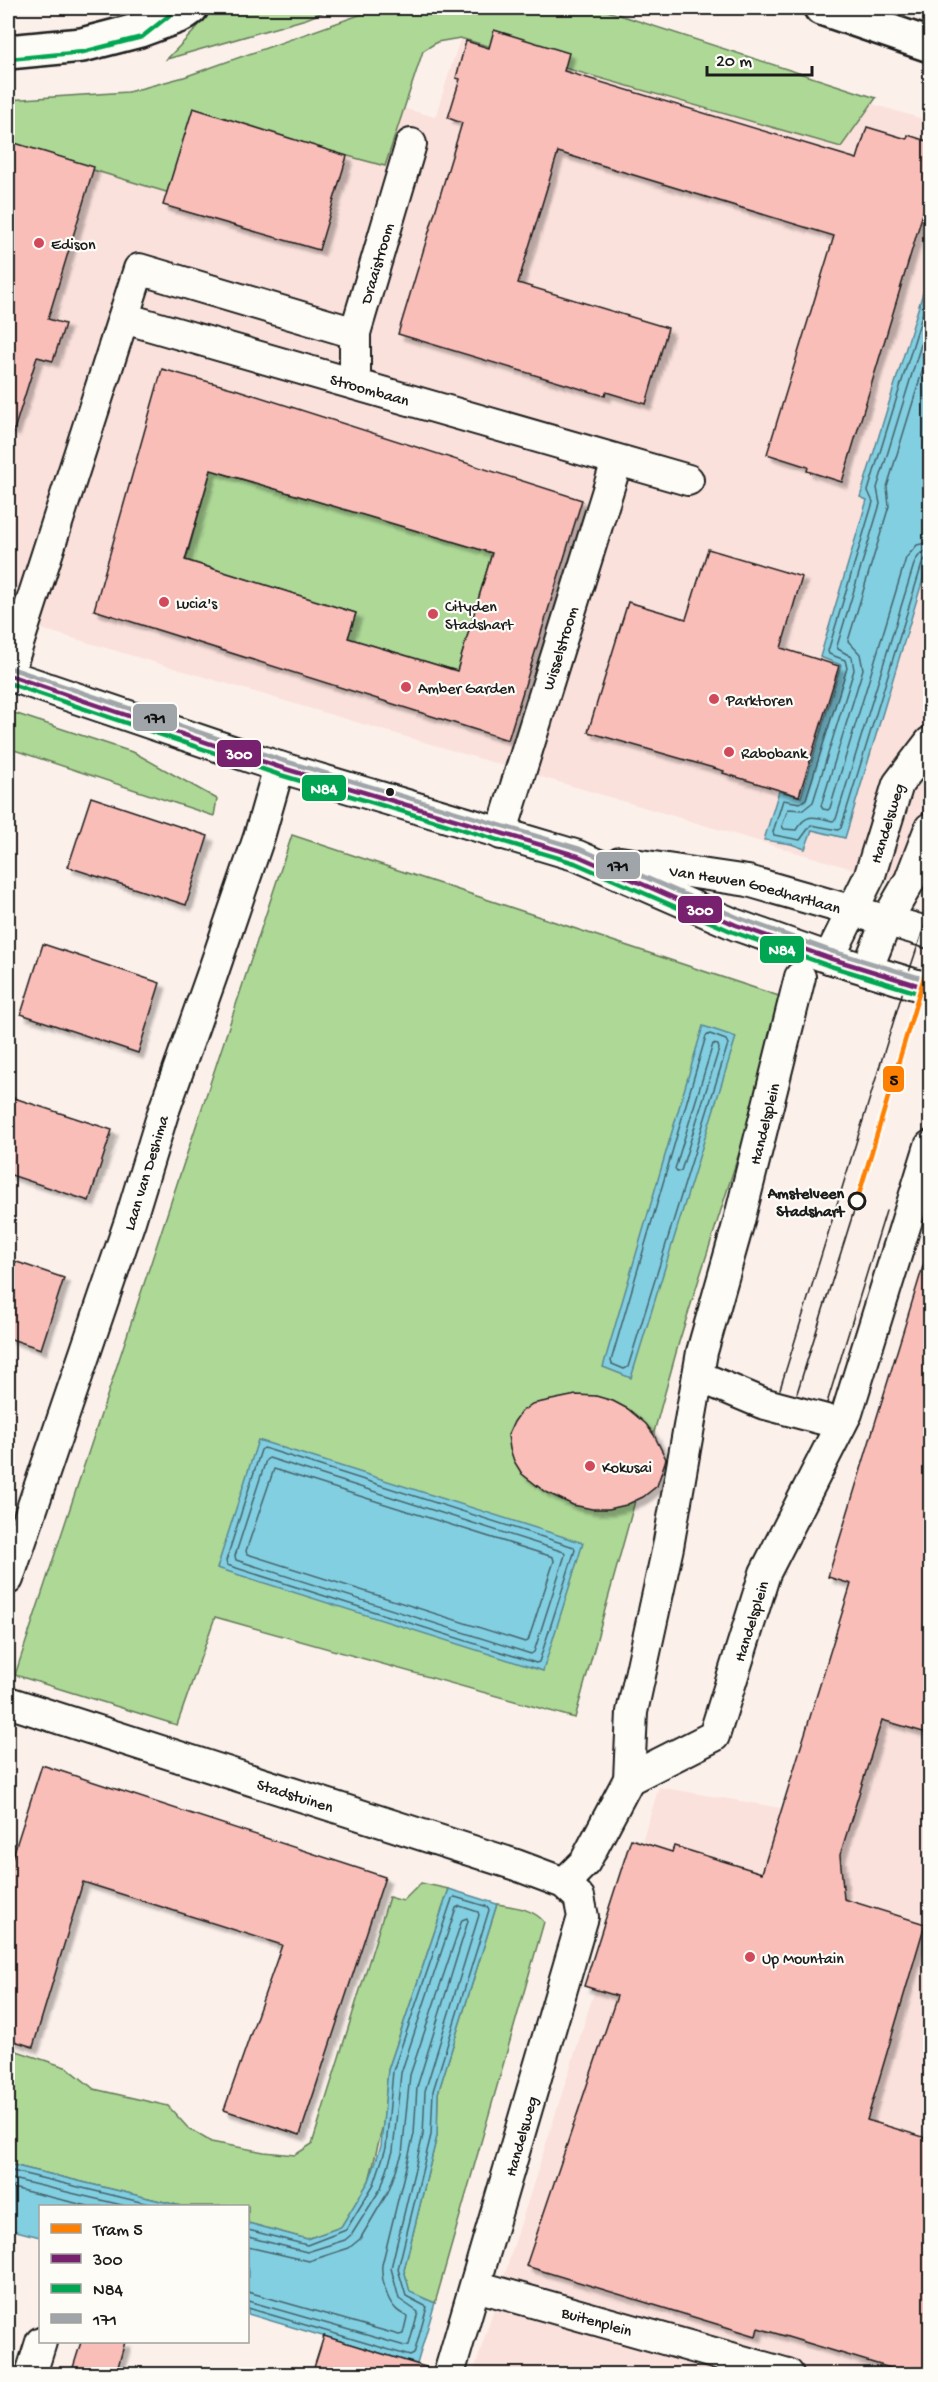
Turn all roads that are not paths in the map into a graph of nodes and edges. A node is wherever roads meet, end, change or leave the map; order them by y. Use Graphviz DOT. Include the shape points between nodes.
graph roads {
  1 [pos="166,8"];
  2 [pos="191,8"];
  3 [pos="821,8"];
  4 [pos="140,30"];
  5 [pos="930,45"];
  6 [pos="8,52"];
  7 [pos="411,144"];
  8 [pos="124,318"];
  9 [pos="355,333"];
  10 [pos="355,384"];
  11 [pos="617,461"];
  12 [pos="688,480"];
  13 [pos="8,675"];
  14 [pos="930,742"];
  15 [pos="279,767"];
  16 [pos="930,828"];
  17 [pos="501,834"];
  18 [pos="578,856"];
  19 [pos="855,910"];
  20 [pos="887,920"];
  21 [pos="930,933"];
  22 [pos="829,958"];
  23 [pos="867,970"];
  24 [pos="800,977"];
  25 [pos="930,989"];
  26 [pos="930,1146"];
  27 [pos="698,1376"];
  28 [pos="841,1424"];
  29 [pos="8,1579"];
  30 [pos="8,1702"];
  31 [pos="629,1779"];
  32 [pos="571,1890"];
  33 [pos="476,2286"];
  34 [pos="41,2343"];
  35 [pos="713,2364"];
  36 [pos="772,2372"];
  37 [pos="31,2374"];
  38 [pos="449,2374"];
  1 -- 4 [label="main road"];
  2 -- 4 [label="main road"];
  3 -- 5 [label="main road"];
  4 -- 6 [label="main road" via="82,45"];
  7 -- 9 [label="street, Draaistroom"];
  8 -- 9 [label="street" via="139,269"];
  8 -- 10 [label="street, Stroombaan"];
  8 -- 13 [label="street"];
  9 -- 10 [label="street, Draaistroom"];
  10 -- 11 [label="street, Stroombaan"];
  11 -- 12 [label="street, Stroombaan"];
  11 -- 17 [label="street, Wisselstroom"];
  13 -- 15 [label="street, Van Heuven Goedhartlaan"];
  14 -- 19 [label="street, Handelsweg" via="898,784"];
  15 -- 17 [label="street, Van Heuven Goedhartlaan"];
  15 -- 29 [label="street, Laan van Deshima" via="220,954"];
  16 -- 20 [label="street" via="910,880"];
  17 -- 18 [label="street, Van Heuven Goedhartlaan"];
  18 -- 19 [label="street, Van Heuven Goedhartlaan" via="748,881"];
  18 -- 22 [label="street, Van Heuven Goedhartlaan" via="736,925"];
  19 -- 20 [label="street, Van Heuven Goedhartlaan"];
  19 -- 22 [label="street, Handelsweg"];
  20 -- 21 [label="street, Van Heuven Goedhartlaan"];
  20 -- 23 [label="street"];
  22 -- 23 [label="street, Van Heuven Goedhartlaan"];
  23 -- 25 [label="street, Van Heuven Goedhartlaan"];
  24 -- 27 [label="street, Handelsplein"];
  26 -- 28 [label="street, Handelsplein"];
  27 -- 28 [label="street" via="811,1410"];
  27 -- 31 [label="street, Handelsplein" via="668,1547 632,1712"];
  28 -- 31 [label="street, Handelsplein" via="765,1573 714,1736"];
  30 -- 32 [label="street, Stadstuinen" via="418,1832 516,1865"];
  31 -- 32 [label="street, Handelsplein"];
  32 -- 33 [label="street, Handelsweg" via="583,1917"];
  33 -- 35 [label="street, Buitenplein"];
  33 -- 38 [label="street, Handelsweg"];
  34 -- 37 [label="street"];
  35 -- 36 [label="street, Buitenplein"];
}
